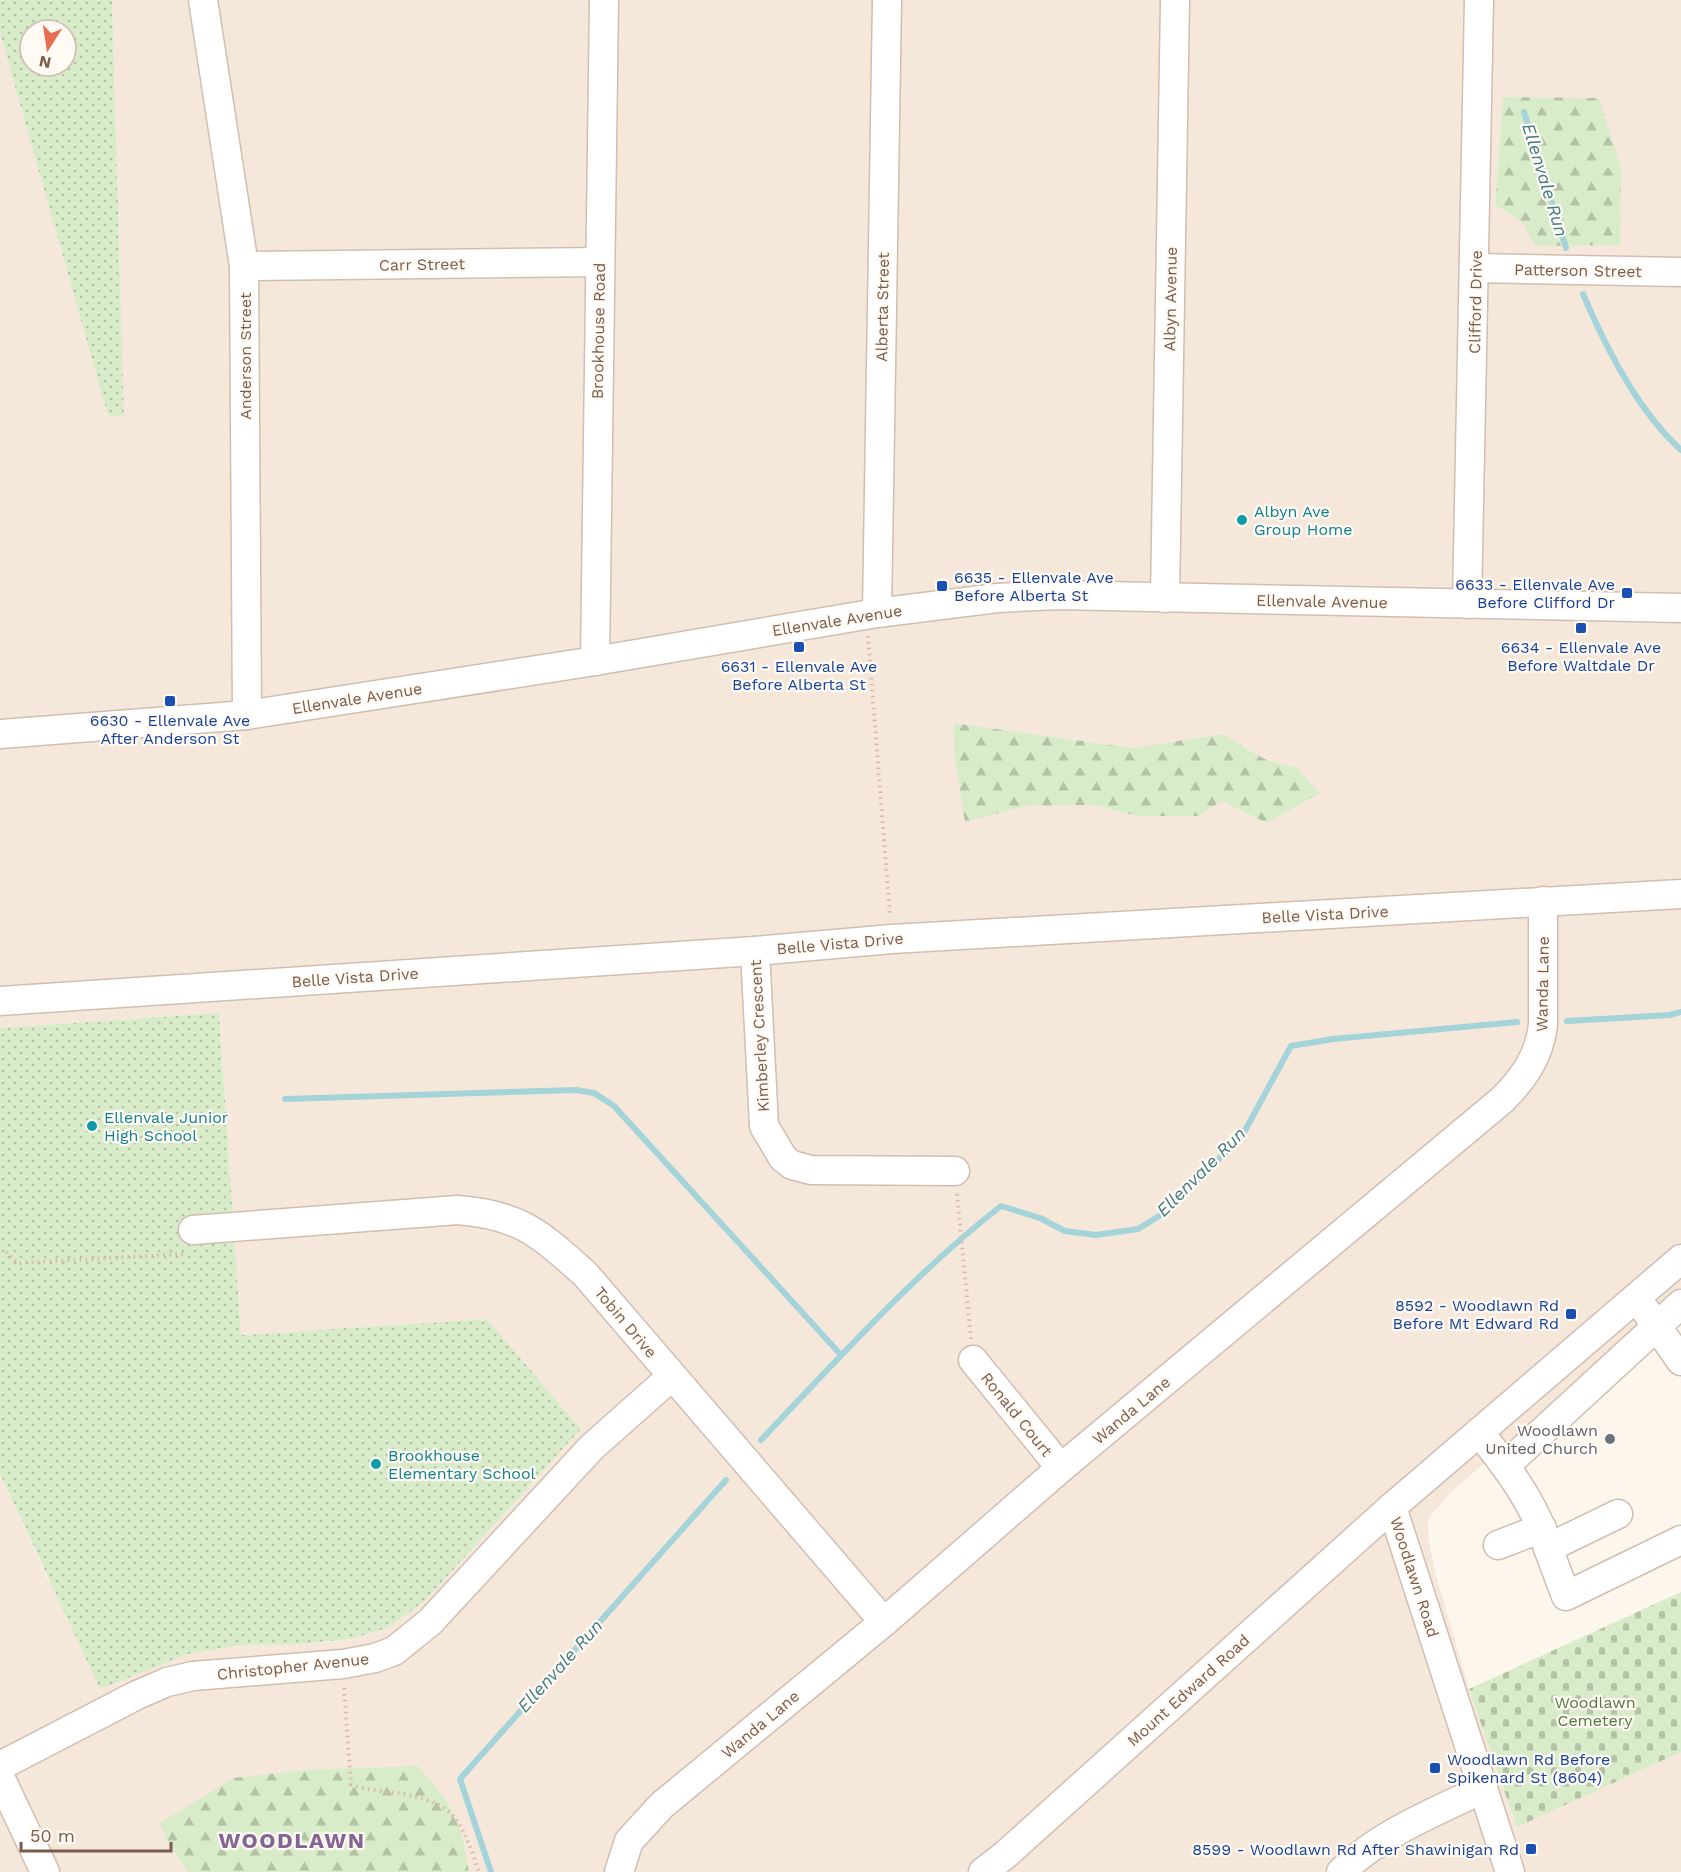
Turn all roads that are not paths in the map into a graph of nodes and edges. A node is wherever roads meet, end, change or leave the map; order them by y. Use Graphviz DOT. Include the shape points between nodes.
graph roads {
  1 [pos="203,0"];
  2 [pos="604,0"];
  3 [pos="887,0"];
  4 [pos="1175,0"];
  5 [pos="1479,0"];
  6 [pos="599,262"];
  7 [pos="244,266"];
  8 [pos="1476,268"];
  9 [pos="1681,272"];
  10 [pos="1165,598"];
  11 [pos="1467,603"];
  12 [pos="1681,608"];
  13 [pos="869,614"];
  14 [pos="595,661"];
  15 [pos="247,715"];
  16 [pos="0,735"];
  17 [pos="1681,894"];
  18 [pos="1543,901"];
  19 [pos="755,951"];
  20 [pos="0,1001"];
  21 [pos="955,1172"];
  22 [pos="194,1242"];
  23 [pos="1681,1258"];
  24 [pos="1636,1297"];
  25 [pos="1681,1304"];
  26 [pos="1657,1325"];
  27 [pos="973,1360"];
  28 [pos="1681,1361"];
  29 [pos="672,1376"];
  30 [pos="1479,1432"];
  31 [pos="1506,1465"];
  32 [pos="1061,1468"];
  33 [pos="1392,1507"];
  34 [pos="1618,1514"];
  35 [pos="1545,1538"];
  36 [pos="1681,1540"];
  37 [pos="1498,1545"];
  38 [pos="884,1622"];
  39 [pos="0,1766"];
  40 [pos="0,1777"];
  41 [pos="1483,1789"];
  42 [pos="45,1872"];
  43 [pos="619,1872"];
  44 [pos="983,1872"];
  45 [pos="1341,1872"];
  46 [pos="1510,1872"];
  1 -- 7 [label="street, Anderson Street"];
  2 -- 6 [label="street, Brookhouse Road"];
  3 -- 13 [label="street, Alberta Street"];
  4 -- 10 [label="street, Albyn Avenue"];
  5 -- 8 [label="street, Clifford Drive"];
  6 -- 7 [label="street, Carr Street"];
  6 -- 14 [label="street, Brookhouse Road"];
  7 -- 15 [label="street, Anderson Street"];
  8 -- 9 [label="street, Patterson Street"];
  8 -- 11 [label="street, Clifford Drive"];
  10 -- 11 [label="street, Ellenvale Avenue"];
  10 -- 13 [label="street, Ellenvale Avenue" via="997,598"];
  11 -- 12 [label="street, Ellenvale Avenue"];
  13 -- 14 [label="street, Ellenvale Avenue"];
  14 -- 15 [label="street, Ellenvale Avenue"];
  15 -- 16 [label="street, Ellenvale Avenue"];
  17 -- 18 [label="street, Belle Vista Drive"];
  18 -- 19 [label="street, Belle Vista Drive" via="892,939"];
  18 -- 32 [label="street, Wanda Lane" via="1541,1045 1518,1083"];
  19 -- 20 [label="street, Belle Vista Drive"];
  19 -- 21 [label="street, Kimberley Crescent" via="764,1126 783,1158 811,1170"];
  22 -- 29 [label="street, Tobin Drive" via="273,1224 458,1210 493,1213 511,1219 552,1245 585,1274"];
  23 -- 24 [label="street, Woodlawn Road"];
  24 -- 26 [label="street"];
  24 -- 30 [label="street, Woodlawn Road"];
  25 -- 26 [label="street"];
  26 -- 28 [label="street"];
  26 -- 31 [label="street"];
  27 -- 32 [label="street, Ronald Court"];
  29 -- 38 [label="street, Tobin Drive"];
  29 -- 39 [label="street, Christopher Avenue" via="592,1447 412,1638 394,1651 343,1664 193,1676 167,1682"];
  30 -- 31 [label="street"];
  30 -- 33 [label="street, Woodlawn Road"];
  31 -- 35 [label="street"];
  32 -- 38 [label="street, Wanda Lane"];
  33 -- 41 [label="street, Woodlawn Road"];
  33 -- 44 [label="street, Mount Edward Road"];
  34 -- 35 [label="street"];
  35 -- 36 [label="street" via="1566,1596"];
  35 -- 37 [label="street"];
  38 -- 43 [label="street, Wanda Lane" via="656,1811 629,1841"];
  40 -- 42 [label="street"];
  41 -- 45 [label="street" via="1388,1835"];
  41 -- 46 [label="street, Woodlawn Road"];
}
